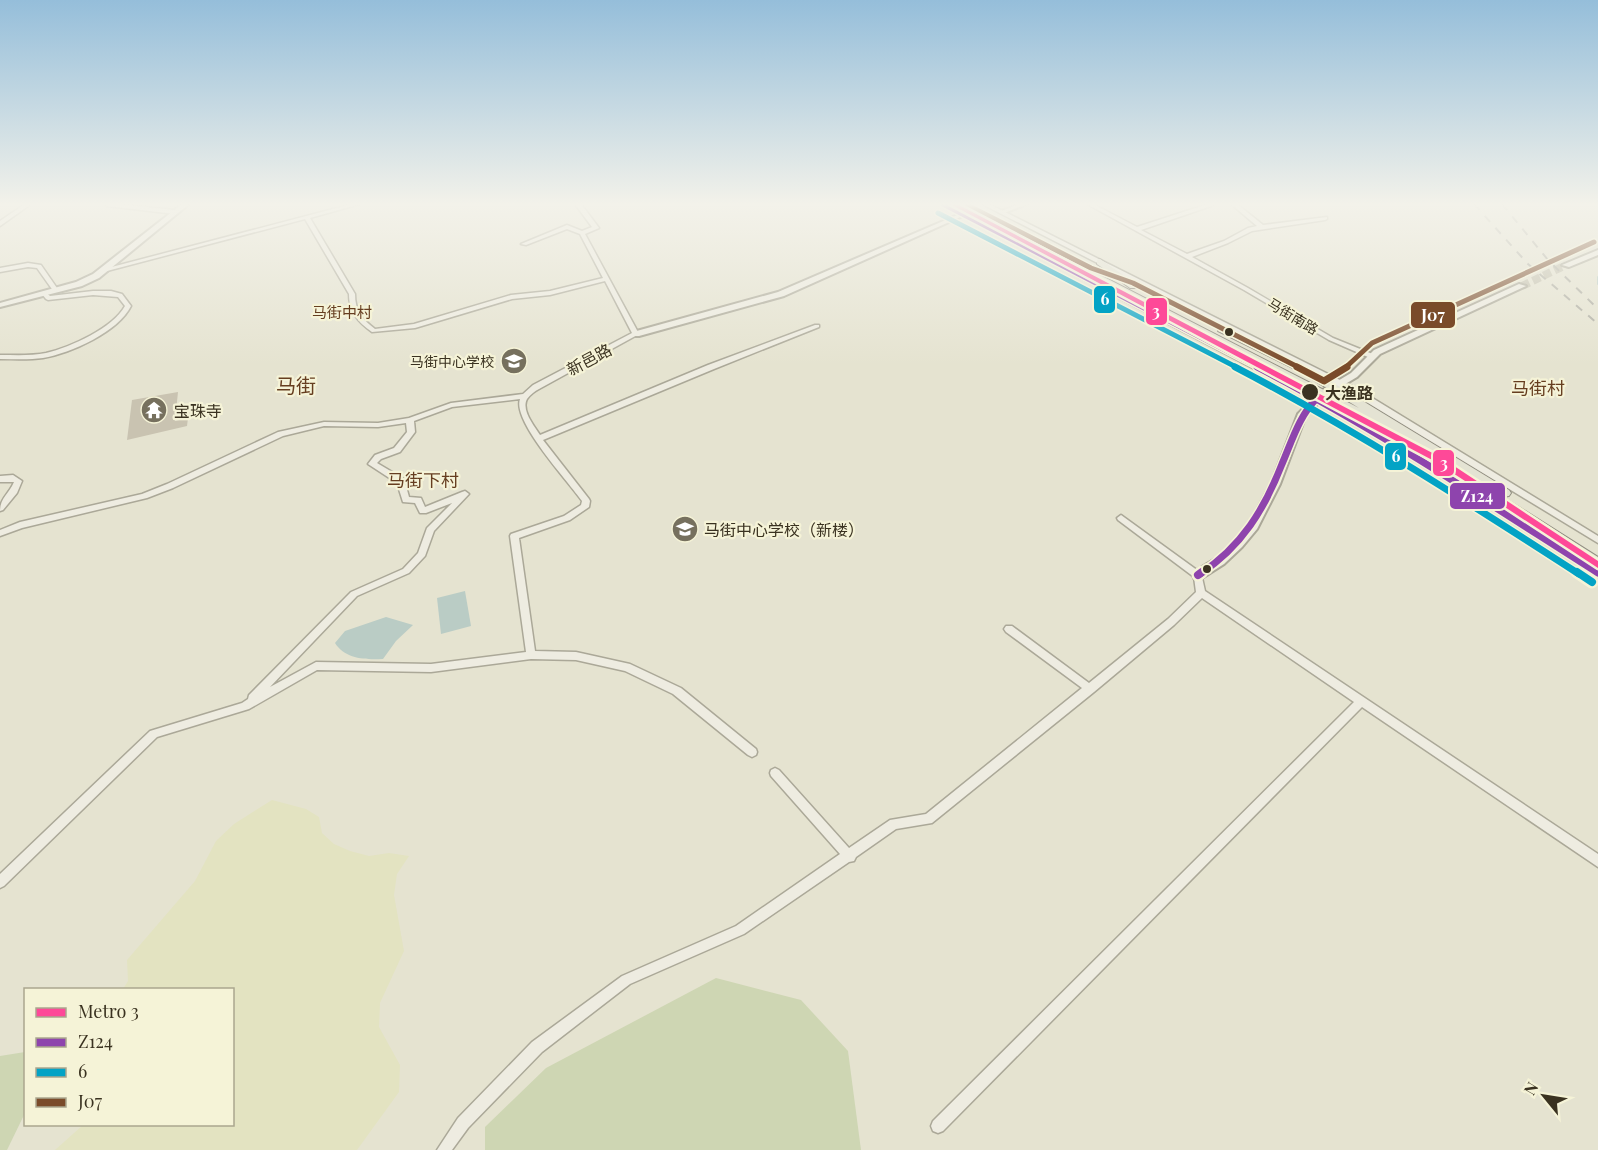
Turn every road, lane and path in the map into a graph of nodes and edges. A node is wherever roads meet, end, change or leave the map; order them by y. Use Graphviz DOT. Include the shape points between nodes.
graph roads {
  1 [pos="121,258"];
  2 [pos="150,258"];
  3 [pos="330,258"];
  4 [pos="595,258"];
  5 [pos="864,258"];
  6 [pos="1048,258"];
  7 [pos="1066,258"];
  8 [pos="1071,258"];
  9 [pos="1092,258"];
  10 [pos="1187,258"];
  11 [pos="1584,258"];
  12 [pos="1100,262"];
  13 [pos="1566,265"];
  14 [pos="107,269"];
  15 [pos="0,270"];
  16 [pos="1087,278"];
  17 [pos="606,279"];
  18 [pos="1522,286"];
  19 [pos="1130,289"];
  20 [pos="56,291"];
  21 [pos="45,294"];
  22 [pos="0,305"];
  23 [pos="1177,317"];
  24 [pos="817,326"];
  25 [pos="636,334"];
  26 [pos="1216,345"];
  27 [pos="1254,345"];
  28 [pos="1371,356"];
  29 [pos="0,357"];
  30 [pos="1313,369"];
  31 [pos="1328,390"];
  32 [pos="525,396"];
  33 [pos="410,420"];
  34 [pos="538,440"];
  35 [pos="1444,444"];
  36 [pos="1434,458"];
  37 [pos="1479,476"];
  38 [pos="0,479"];
  39 [pos="1494,506"];
  40 [pos="0,508"];
  41 [pos="1121,518"];
  42 [pos="0,533"];
  43 [pos="1598,540"];
  44 [pos="1598,552"];
  45 [pos="1598,563"];
  46 [pos="1598,573"];
  47 [pos="1198,575"];
  48 [pos="1201,593"];
  49 [pos="1009,629"];
  50 [pos="531,655"];
  51 [pos="1090,689"];
  52 [pos="1361,702"];
  53 [pos="245,706"];
  54 [pos="752,752"];
  55 [pos="775,773"];
  56 [pos="850,857"];
  57 [pos="1598,861"];
  58 [pos="0,882"];
  59 [pos="938,1126"];
  60 [pos="444,1150"];
  1 -- 14 [label="street"];
  2 -- 14 [label="street"];
  3 -- 17 [label="street" via="352,294 351,308 374,331 415,326 512,297 550,293"];
  4 -- 17 [label="street"];
  5 -- 25 [label="street, 新邑路" via="781,294"];
  6 -- 16 [label="street"];
  7 -- 19 [label="main road"];
  8 -- 19 [label="main road"];
  9 -- 12 [label="street"];
  10 -- 28 [label="street, 马街南路" via="1331,339"];
  11 -- 13 [label="street"];
  12 -- 19 [label="main road"];
  12 -- 30 [label="street"];
  14 -- 20 [label="street"];
  15 -- 20 [label="street" via="39,266"];
  16 -- 19 [label="main road"];
  16 -- 26 [label="street"];
  17 -- 25 [label="street"];
  18 -- 28 [label="street"];
  19 -- 23 [label="main road"];
  19 -- 27 [label="main road"];
  20 -- 21 [label="street"];
  21 -- 22 [label="street"];
  21 -- 29 [label="street" via="48,298 60,298 110,292 120,295 128,306 118,320 71,346 40,356"];
  23 -- 26 [label="main road"];
  23 -- 31 [label="main road"];
  24 -- 34 [label="street"];
  25 -- 32 [label="street, 新邑路"];
  26 -- 31 [label="street"];
  27 -- 30 [label="main road"];
  27 -- 31 [label="main road"];
  28 -- 31 [label="street" via="1354,375"];
  30 -- 31 [label="street"];
  31 -- 35 [label="street"];
  31 -- 36 [label="main road"];
  31 -- 37 [label="main road"];
  31 -- 39 [label="street"];
  31 -- 47 [label="street" via="1302,414 1262,514 1247,538 1221,563"];
  32 -- 33 [label="street" via="451,405"];
  32 -- 34 [label="street" via="523,413"];
  33 -- 42 [label="street" via="378,425 340,422 300,428 161,490"];
  33 -- 53 [label="street" via="411,432 397,450 378,457 372,464 401,481 406,500 418,500 423,511 465,494 430,530 422,554 406,571 354,594"];
  34 -- 50 [label="street" via="586,501 585,507 567,518 514,536"];
  35 -- 37 [label="main road"];
  35 -- 43 [label="street"];
  36 -- 39 [label="main road"];
  36 -- 45 [label="main road"];
  37 -- 44 [label="main road"];
  38 -- 40 [label="street" via="18,481"];
  39 -- 46 [label="street"];
  41 -- 47 [label="street"];
  47 -- 48 [label="street"];
  48 -- 51 [label="street"];
  48 -- 52 [label="street"];
  49 -- 51 [label="street"];
  50 -- 53 [label="street" via="430,668 316,666"];
  50 -- 54 [label="street" via="576,656 627,667 677,691"];
  51 -- 56 [label="street" via="928,819 894,824"];
  52 -- 57 [label="street"];
  52 -- 59 [label="street"];
  53 -- 58 [label="street" via="154,734"];
  55 -- 56 [label="street"];
  56 -- 60 [label="street" via="740,930 627,980 537,1047 463,1123"];
}
